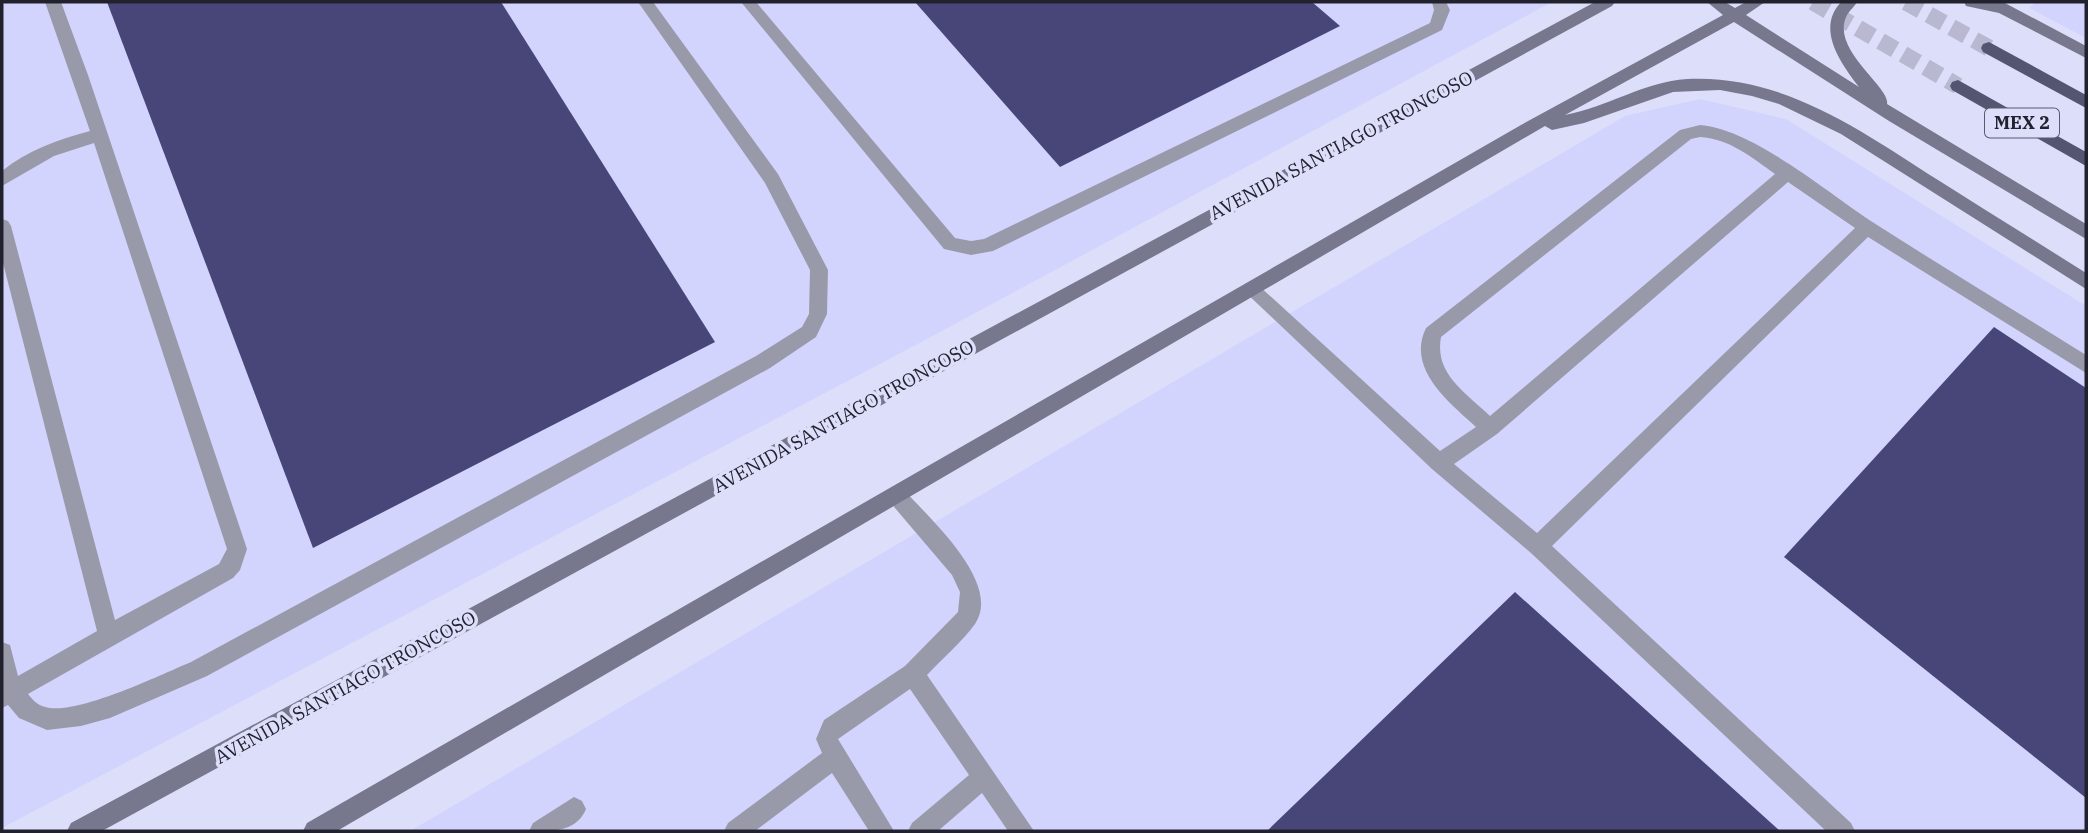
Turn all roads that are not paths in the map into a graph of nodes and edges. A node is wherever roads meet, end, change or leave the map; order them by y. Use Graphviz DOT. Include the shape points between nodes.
graph roads {
  1 [pos="53,2"];
  2 [pos="645,2"];
  3 [pos="748,2"];
  4 [pos="1439,2"];
  5 [pos="1607,2"];
  6 [pos="1714,2"];
  7 [pos="1758,2"];
  8 [pos="1850,2"];
  9 [pos="1971,2"];
  10 [pos="2002,4"];
  11 [pos="1736,15"];
  12 [pos="1989,48"];
  13 [pos="2086,53"];
  14 [pos="1958,86"];
  15 [pos="2086,102"];
  16 [pos="1895,117"];
  17 [pos="1527,129"];
  18 [pos="100,135"];
  19 [pos="2086,160"];
  20 [pos="1787,173"];
  21 [pos="2,180"];
  22 [pos="2,226"];
  23 [pos="1867,227"];
  24 [pos="2086,232"];
  25 [pos="2086,282"];
  26 [pos="1251,289"];
  27 [pos="2086,365"];
  28 [pos="1490,428"];
  29 [pos="1439,463"];
  30 [pos="896,495"];
  31 [pos="1538,546"];
  32 [pos="109,636"];
  33 [pos="2,652"];
  34 [pos="913,674"];
  35 [pos="6,695"];
  36 [pos="835,757"];
  37 [pos="983,778"];
  38 [pos="574,809"];
  39 [pos="79,831"];
  40 [pos="315,831"];
  41 [pos="541,831"];
  42 [pos="736,831"];
  43 [pos="882,831"];
  44 [pos="920,831"];
  45 [pos="1022,831"];
  46 [pos="1843,831"];
  1 -- 18 [label="lane"];
  2 -- 35 [label="lane" via="772,179 819,270 818,314 809,332 764,362 199,668 81,715 47,719"];
  3 -- 4 [label="lane" via="950,244 971,248 987,246 1437,26 1443,10"];
  5 -- 39 [label="main road, AVENIDA SANTIAGO TRONCOSO"];
  6 -- 11 [label="main road"];
  7 -- 11 [label="main road"];
  8 -- 16 [label="main road" via="1837,22 1838,38 1851,66"];
  9 -- 10 [label="main road"];
  10 -- 13 [label="main road"];
  11 -- 16 [label="main road"];
  11 -- 17 [label="main road"];
  12 -- 15 [label="highway, MEX 2"];
  14 -- 19 [label="highway, MEX 2"];
  16 -- 24 [label="main road"];
  17 -- 25 [label="main road" via="1592,115 1649,92 1685,85 1763,92 1802,107 1864,141"];
  17 -- 26 [label="main road"];
  18 -- 21 [label="lane" via="47,150"];
  18 -- 32 [label="lane" via="237,549 226,571"];
  20 -- 23 [label="lane"];
  20 -- 28 [label="lane"];
  20 -- 28 [label="lane" via="1730,137 1712,131 1686,134 1433,333 1429,359 1436,375"];
  22 -- 32 [label="lane"];
  23 -- 27 [label="lane"];
  23 -- 31 [label="lane"];
  26 -- 29 [label="lane"];
  26 -- 30 [label="main road"];
  28 -- 29 [label="lane"];
  29 -- 31 [label="lane"];
  30 -- 34 [label="lane" via="959,568 971,591 968,616"];
  30 -- 40 [label="main road"];
  31 -- 46 [label="lane"];
  32 -- 35 [label="lane"];
  33 -- 35 [label="lane"];
  34 -- 36 [label="lane" via="832,728 827,739"];
  34 -- 37 [label="lane"];
  36 -- 42 [label="lane"];
  36 -- 43 [label="lane"];
  37 -- 44 [label="lane"];
  37 -- 45 [label="lane"];
  38 -- 41 [label="lane"];
}
